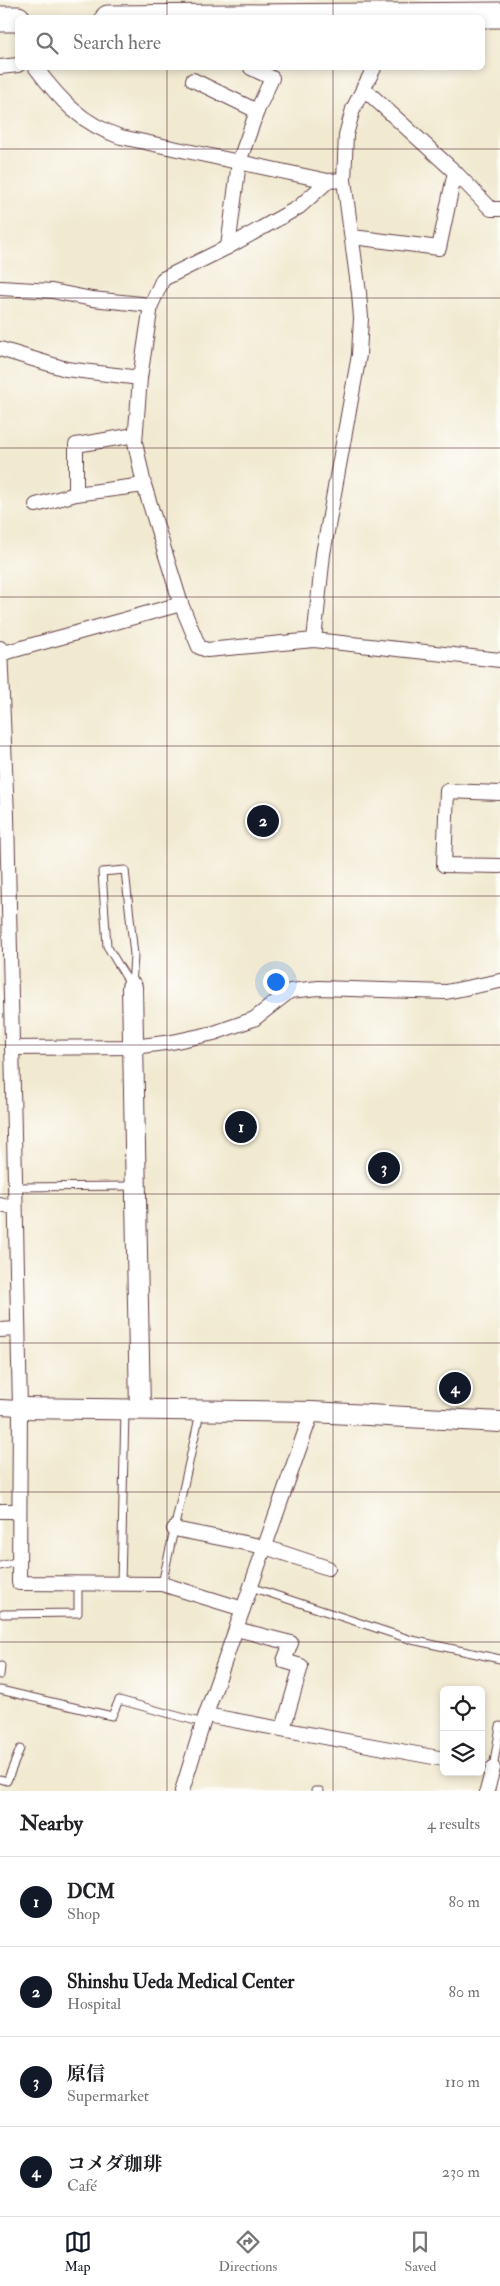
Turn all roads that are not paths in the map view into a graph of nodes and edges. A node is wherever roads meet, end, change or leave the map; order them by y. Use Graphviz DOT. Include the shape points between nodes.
graph roads {
  1 [pos="408,11"];
  2 [pos="237,15"];
  3 [pos="500,15"];
  4 [pos="15,18"];
  5 [pos="0,19"];
  6 [pos="15,65"];
  7 [pos="0,67"];
  8 [pos="38,70"];
  9 [pos="255,70"];
  10 [pos="373,70"];
  11 [pos="193,80"];
  12 [pos="363,88"];
  13 [pos="256,110"];
  14 [pos="239,162"];
  15 [pos="456,172"];
  16 [pos="328,180"];
  17 [pos="344,180"];
  18 [pos="500,210"];
  19 [pos="353,237"];
  20 [pos="228,246"];
  21 [pos="0,288"];
  22 [pos="150,305"];
  23 [pos="0,349"];
  24 [pos="140,378"];
  25 [pos="135,435"];
  26 [pos="144,486"];
  27 [pos="76,494"];
  28 [pos="36,505"];
  29 [pos="181,604"];
  30 [pos="314,640"];
  31 [pos="0,652"];
  32 [pos="500,660"];
  33 [pos="500,793"];
  34 [pos="3,815"];
  35 [pos="500,866"];
  36 [pos="5,968"];
  37 [pos="500,982"];
  38 [pos="132,987"];
  39 [pos="134,1047"];
  40 [pos="12,1048"];
  41 [pos="136,1186"];
  42 [pos="14,1187"];
  43 [pos="0,1205"];
  44 [pos="15,1208"];
  45 [pos="17,1328"];
  46 [pos="0,1330"];
  47 [pos="0,1407"];
  48 [pos="20,1408"];
  49 [pos="132,1409"];
  50 [pos="201,1411"];
  51 [pos="312,1412"];
  52 [pos="500,1422"];
  53 [pos="0,1511"];
  54 [pos="19,1512"];
  55 [pos="174,1530"];
  56 [pos="265,1547"];
  57 [pos="19,1561"];
  58 [pos="0,1566"];
  59 [pos="328,1568"];
  60 [pos="78,1584"];
  61 [pos="121,1584"];
  62 [pos="162,1584"];
  63 [pos="251,1586"];
  64 [pos="243,1608"];
  65 [pos="3,1614"];
  66 [pos="236,1629"];
  67 [pos="500,1659"];
  68 [pos="2,1666"];
  69 [pos="0,1676"];
  70 [pos="0,1690"];
  71 [pos="204,1719"];
  72 [pos="500,1726"];
  73 [pos="283,1729"];
  74 [pos="20,1749"];
  75 [pos="440,1758"];
  76 [pos="491,1767"];
  77 [pos="0,1780"];
  78 [pos="182,1791"];
  79 [pos="315,1791"];
  80 [pos="320,1791"];
  81 [pos="487,1791"];
  1 -- 2 [label="highway"];
  1 -- 3 [label="highway"];
  4 -- 5 [label="highway"];
  6 -- 7 [label="street"];
  8 -- 14 [label="street" via="58,94 100,130"];
  9 -- 13 [label="street" via="272,78"];
  10 -- 12 [label="street"];
  11 -- 13 [label="street"];
  12 -- 15 [label="street"];
  12 -- 17 [label="street" via="346,135"];
  13 -- 14 [label="street"];
  14 -- 16 [label="street"];
  14 -- 20 [label="street"];
  15 -- 18 [label="street" via="491,209"];
  15 -- 19 [label="street" via="439,248"];
  16 -- 17 [label="street"];
  16 -- 20 [label="street" via="299,207"];
  17 -- 19 [label="street"];
  19 -- 30 [label="street" via="361,318 359,355 323,554"];
  20 -- 22 [label="street" via="163,280"];
  21 -- 22 [label="street" via="52,291"];
  22 -- 24 [label="street"];
  23 -- 24 [label="street" via="66,369"];
  24 -- 25 [label="street"];
  25 -- 26 [label="street"];
  25 -- 27 [label="street" via="76,445"];
  26 -- 27 [label="street"];
  26 -- 29 [label="street"];
  27 -- 28 [label="street"];
  29 -- 30 [label="street" via="199,647 207,650"];
  29 -- 31 [label="street"];
  30 -- 32 [label="street"];
  31 -- 34 [label="street"];
  33 -- 35 [label="street" via="447,791 444,865"];
  34 -- 36 [label="street"];
  36 -- 40 [label="street"];
  37 -- 39 [label="street" via="446,992 329,988 290,991 254,1019 214,1033"];
  38 -- 38 [label="lane" via="108,946 102,872 125,870 134,955"];
  38 -- 39 [label="street"];
  39 -- 40 [label="street"];
  39 -- 41 [label="street"];
  40 -- 42 [label="street"];
  41 -- 42 [label="lane"];
  41 -- 49 [label="street"];
  42 -- 44 [label="street"];
  43 -- 44 [label="street"];
  44 -- 45 [label="street"];
  45 -- 46 [label="street"];
  45 -- 48 [label="street"];
  47 -- 48 [label="street"];
  48 -- 49 [label="street"];
  48 -- 54 [label="street"];
  49 -- 50 [label="street"];
  49 -- 61 [label="lane"];
  50 -- 51 [label="street"];
  50 -- 55 [label="lane"];
  51 -- 52 [label="street"];
  51 -- 56 [label="street"];
  53 -- 54 [label="street"];
  54 -- 57 [label="street"];
  55 -- 56 [label="street"];
  55 -- 62 [label="lane"];
  56 -- 59 [label="street"];
  56 -- 63 [label="street"];
  57 -- 58 [label="lane"];
  57 -- 60 [label="street" via="19,1583"];
  60 -- 61 [label="street"];
  60 -- 65 [label="lane" via="78,1613"];
  61 -- 62 [label="street"];
  62 -- 64 [label="street"];
  63 -- 64 [label="street"];
  63 -- 67 [label="lane" via="412,1640"];
  64 -- 66 [label="street"];
  66 -- 71 [label="street"];
  66 -- 73 [label="street" via="291,1643 284,1661 301,1666"];
  68 -- 69 [label="lane"];
  70 -- 71 [label="lane" via="112,1716 119,1700"];
  71 -- 73 [label="street"];
  71 -- 78 [label="street"];
  72 -- 76 [label="lane"];
  73 -- 75 [label="street"];
  74 -- 77 [label="lane" via="7,1781"];
  76 -- 81 [label="street"];
  79 -- 80 [label="lane"];
}
